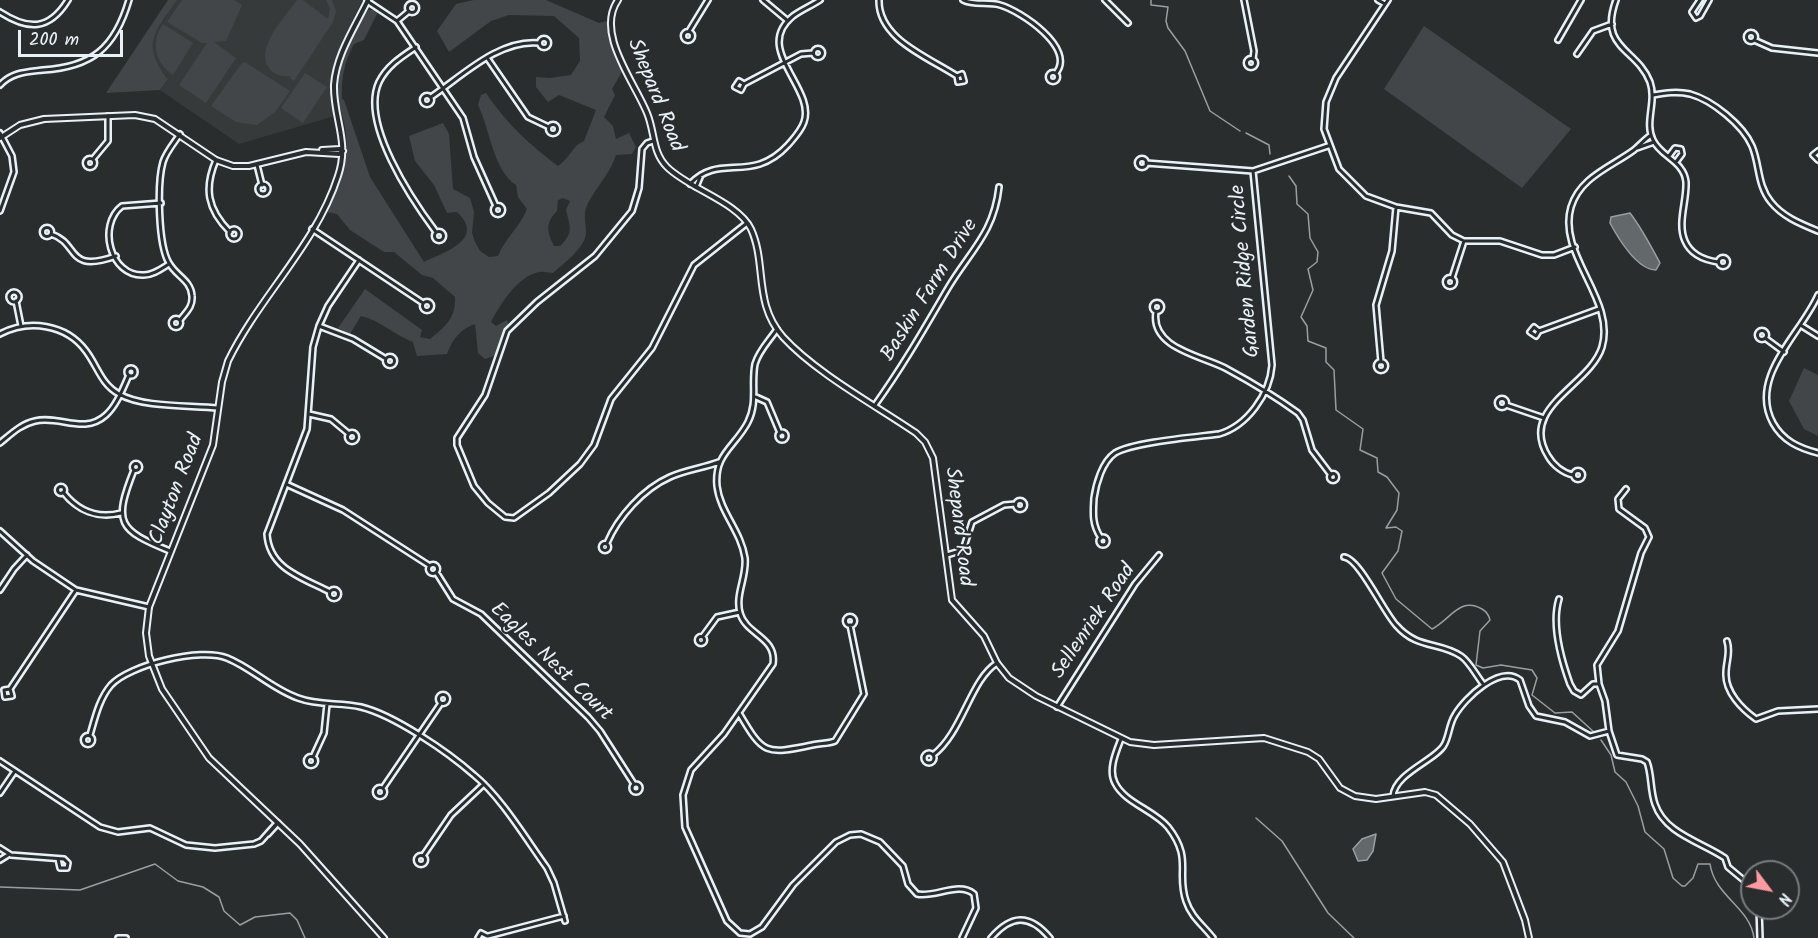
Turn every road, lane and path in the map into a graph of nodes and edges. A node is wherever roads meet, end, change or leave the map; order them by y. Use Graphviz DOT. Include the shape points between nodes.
graph roads {
  1 [pos="68,0"];
  2 [pos="129,0"];
  3 [pos="618,0"];
  4 [pos="708,0"];
  5 [pos="763,0"];
  6 [pos="820,0"];
  7 [pos="879,0"];
  8 [pos="963,0"];
  9 [pos="1105,0"];
  10 [pos="1244,0"];
  11 [pos="1378,0"];
  12 [pos="1388,0"];
  13 [pos="1581,0"];
  14 [pos="1616,0"];
  15 [pos="1709,0"];
  16 [pos="367,1"];
  17 [pos="1698,1"];
  18 [pos="1385,4"];
  19 [pos="409,11"];
  20 [pos="0,12"];
  21 [pos="398,21"];
  22 [pos="788,21"];
  23 [pos="1128,22"];
  24 [pos="1612,24"];
  25 [pos="689,31"];
  26 [pos="1558,40"];
  27 [pos="1754,40"];
  28 [pos="539,43"];
  29 [pos="416,47"];
  30 [pos="813,53"];
  31 [pos="1818,53"];
  32 [pos="1578,54"];
  33 [pos="488,59"];
  34 [pos="1253,59"];
  35 [pos="784,63"];
  36 [pos="1056,73"];
  37 [pos="957,76"];
  38 [pos="744,84"];
  39 [pos="0,85"];
  40 [pos="443,89"];
  41 [pos="1653,95"];
  42 [pos="431,97"];
  43 [pos="108,116"];
  44 [pos="549,127"];
  45 [pos="180,134"];
  46 [pos="1651,135"];
  47 [pos="1,136"];
  48 [pos="653,141"];
  49 [pos="1654,142"];
  50 [pos="1328,146"];
  51 [pos="1637,148"];
  52 [pos="342,151"];
  53 [pos="1818,151"];
  54 [pos="1669,157"];
  55 [pos="93,159"];
  56 [pos="216,160"];
  57 [pos="1818,160"];
  58 [pos="1676,162"];
  59 [pos="1146,163"];
  60 [pos="257,165"];
  61 [pos="1253,171"];
  62 [pos="701,175"];
  63 [pos="690,184"];
  64 [pos="262,185"];
  65 [pos="695,187"];
  66 [pos="999,187"];
  67 [pos="0,203"];
  68 [pos="161,203"];
  69 [pos="496,206"];
  70 [pos="1396,207"];
  71 [pos="0,211"];
  72 [pos="747,223"];
  73 [pos="312,229"];
  74 [pos="1818,231"];
  75 [pos="230,232"];
  76 [pos="436,232"];
  77 [pos="51,234"];
  78 [pos="1464,241"];
  79 [pos="1575,247"];
  80 [pos="116,256"];
  81 [pos="359,260"];
  82 [pos="1718,262"];
  83 [pos="169,264"];
  84 [pos="1452,278"];
  85 [pos="1818,295"];
  86 [pos="16,301"];
  87 [pos="423,303"];
  88 [pos="1599,309"];
  89 [pos="1156,312"];
  90 [pos="180,320"];
  91 [pos="21,326"];
  92 [pos="319,326"];
  93 [pos="1802,326"];
  94 [pos="777,329"];
  95 [pos="1539,331"];
  96 [pos="0,334"];
  97 [pos="782,336"];
  98 [pos="1818,336"];
  99 [pos="1766,338"];
  100 [pos="770,340"];
  101 [pos="1784,352"];
  102 [pos="386,359"];
  103 [pos="1381,362"];
  104 [pos="129,375"];
  105 [pos="1264,391"];
  106 [pos="119,394"];
  107 [pos="756,397"];
  108 [pos="875,405"];
  109 [pos="1506,405"];
  110 [pos="218,408"];
  111 [pos="309,414"];
  112 [pos="1544,418"];
  113 [pos="780,433"];
  114 [pos="349,434"];
  115 [pos="0,443"];
  116 [pos="1818,453"];
  117 [pos="719,462"];
  118 [pos="134,470"];
  119 [pos="1331,475"];
  120 [pos="1573,475"];
  121 [pos="286,484"];
  122 [pos="1626,489"];
  123 [pos="63,492"];
  124 [pos="1016,504"];
  125 [pos="121,513"];
  126 [pos="0,531"];
  127 [pos="1101,538"];
  128 [pos="607,543"];
  129 [pos="170,551"];
  130 [pos="27,555"];
  131 [pos="947,555"];
  132 [pos="1159,555"];
  133 [pos="1344,556"];
  134 [pos="0,590"];
  135 [pos="75,590"];
  136 [pos="330,592"];
  137 [pos="1559,599"];
  138 [pos="149,607"];
  139 [pos="740,612"];
  140 [pos="850,626"];
  141 [pos="703,636"];
  142 [pos="1727,641"];
  143 [pos="997,663"];
  144 [pos="152,666"];
  145 [pos="1599,684"];
  146 [pos="1484,685"];
  147 [pos="10,689"];
  148 [pos="441,703"];
  149 [pos="327,704"];
  150 [pos="1057,706"];
  151 [pos="1818,709"];
  152 [pos="739,713"];
  153 [pos="1610,731"];
  154 [pos="90,735"];
  155 [pos="418,736"];
  156 [pos="1121,739"];
  157 [pos="933,754"];
  158 [pos="313,757"];
  159 [pos="0,761"];
  160 [pos="15,771"];
  161 [pos="484,784"];
  162 [pos="634,784"];
  163 [pos="383,788"];
  164 [pos="0,793"];
  165 [pos="1393,796"];
  166 [pos="278,823"];
  167 [pos="0,849"];
  168 [pos="9,854"];
  169 [pos="423,856"];
  170 [pos="58,859"];
  171 [pos="0,860"];
  172 [pos="1740,877"];
  173 [pos="564,916"];
  174 [pos="1759,920"];
  175 [pos="565,921"];
  176 [pos="487,937"];
  177 [pos="118,938"];
  178 [pos="126,938"];
  179 [pos="384,938"];
  180 [pos="478,938"];
  181 [pos="962,938"];
  182 [pos="991,938"];
  183 [pos="1050,938"];
  184 [pos="1213,938"];
  185 [pos="1528,938"];
  186 [pos="1760,938"];
  1 -- 20 [label="street" via="55,16 35,25 19,23"];
  2 -- 39 [label="street" via="114,36 88,61 63,69 18,73"];
  3 -- 48 [label="street, Shepard Road" via="610,18 611,29 630,82 647,113"];
  4 -- 25 [label="street"];
  5 -- 22 [label="street"];
  6 -- 22 [label="street"];
  7 -- 37 [label="street" via="881,19 893,35"];
  8 -- 36 [label="street" via="999,4 1023,16 1057,46 1061,61"];
  9 -- 23 [label="street"];
  10 -- 34 [label="street"];
  11 -- 18 [label="street"];
  12 -- 18 [label="street"];
  13 -- 26 [label="street"];
  14 -- 24 [label="street"];
  15 -- 17 [label="street" via="1696,18 1692,12"];
  16 -- 21 [label="street"];
  16 -- 52 [label="street, Clayton Road" via="340,56 335,76"];
  18 -- 50 [label="street" via="1330,91 1324,116"];
  19 -- 21 [label="street"];
  21 -- 29 [label="street"];
  22 -- 35 [label="street" via="780,38"];
  24 -- 32 [label="street" via="1593,31"];
  24 -- 41 [label="street" via="1617,42 1642,68"];
  27 -- 31 [label="street" via="1772,48"];
  28 -- 33 [label="street" via="514,44"];
  29 -- 40 [label="street"];
  29 -- 76 [label="street" via="384,74 377,87 375,109 406,191"];
  30 -- 35 [label="street"];
  33 -- 40 [label="street"];
  33 -- 44 [label="street" via="527,116"];
  35 -- 38 [label="street"];
  35 -- 62 [label="street" via="805,110 797,134 766,163 744,169 711,169"];
  40 -- 42 [label="street"];
  40 -- 69 [label="street" via="465,123 473,154"];
  41 -- 46 [label="street"];
  41 -- 74 [label="street" via="1696,96 1738,126 1752,146 1759,180 1771,202 1794,221"];
  43 -- 45 [label="street" via="148,117"];
  43 -- 47 [label="street" via="37,120"];
  43 -- 55 [label="street" via="108,141"];
  45 -- 56 [label="street"];
  45 -- 68 [label="street" via="163,163"];
  46 -- 49 [label="street"];
  46 -- 51 [label="street"];
  47 -- 67 [label="street" via="12,156 14,172"];
  48 -- 63 [label="street, Shepard Road" via="664,163"];
  48 -- 72 [label="street" via="642,149 633,210 596,256 507,331 485,395 457,438 474,486 500,514 509,518 522,514 580,464 599,435 611,399 652,348 694,265"];
  49 -- 51 [label="street"];
  49 -- 54 [label="street"];
  50 -- 61 [label="street"];
  50 -- 70 [label="street" via="1339,169 1356,188 1378,202"];
  51 -- 79 [label="street" via="1590,178 1578,192 1570,216"];
  52 -- 60 [label="street" via="293,154"];
  52 -- 73 [label="street, Clayton Road" via="338,177"];
  53 -- 57 [label="street" via="1814,156"];
  54 -- 58 [label="street"];
  54 -- 58 [label="street" via="1679,148 1682,153"];
  56 -- 60 [label="street" via="233,166"];
  56 -- 75 [label="street" via="209,180 209,200 214,214"];
  58 -- 82 [label="street" via="1686,182 1684,239 1701,257"];
  59 -- 61 [label="street"];
  60 -- 64 [label="street"];
  61 -- 105 [label="street, Garden Ridge Circle" via="1272,365"];
  62 -- 63 [label="street"];
  62 -- 65 [label="street"];
  63 -- 65 [label="street, Shepard Road"];
  65 -- 72 [label="street, Shepard Road"];
  66 -- 108 [label="street, Baskin Farm Drive" via="988,231 948,287 905,364"];
  67 -- 71 [label="street"];
  68 -- 80 [label="street" via="130,204 112,215 107,235"];
  68 -- 83 [label="street" via="163,249"];
  70 -- 78 [label="street" via="1431,213 1452,235"];
  70 -- 103 [label="street" via="1392,251 1376,305"];
  72 -- 94 [label="street, Shepard Road" via="757,248 763,298"];
  73 -- 81 [label="street"];
  73 -- 110 [label="street, Clayton Road" via="231,356"];
  77 -- 80 [label="street" via="80,259 94,262"];
  78 -- 79 [label="street" via="1500,241 1542,255"];
  78 -- 84 [label="street"];
  79 -- 88 [label="street"];
  80 -- 83 [label="street" via="124,270 140,275 152,274"];
  81 -- 87 [label="street"];
  81 -- 92 [label="street"];
  83 -- 90 [label="street" via="191,289 193,299"];
  85 -- 93 [label="street"];
  86 -- 91 [label="street"];
  88 -- 95 [label="street"];
  88 -- 112 [label="street" via="1604,337 1599,357"];
  89 -- 105 [label="street" via="1158,326 1174,345 1226,368"];
  91 -- 96 [label="street"];
  91 -- 106 [label="street" via="50,327 73,338 86,351 102,380"];
  92 -- 102 [label="street" via="353,339"];
  92 -- 111 [label="street" via="313,347"];
  93 -- 98 [label="street"];
  93 -- 101 [label="street"];
  94 -- 97 [label="street, Shepard Road"];
  94 -- 100 [label="street"];
  97 -- 100 [label="street"];
  97 -- 108 [label="street, Shepard Road"];
  99 -- 101 [label="street"];
  100 -- 107 [label="street" via="755,365"];
  101 -- 116 [label="street" via="1769,380 1768,411 1788,441"];
  104 -- 106 [label="street"];
  105 -- 119 [label="street" via="1300,415 1312,450"];
  105 -- 127 [label="street, Garden Ridge Circle" via="1245,420 1228,431 1128,448 1112,456 1095,489 1094,525"];
  106 -- 110 [label="street" via="141,401"];
  106 -- 115 [label="street" via="108,414 95,422 83,425 36,420"];
  107 -- 113 [label="street" via="767,402"];
  107 -- 117 [label="street" via="748,422"];
  108 -- 131 [label="street, Shepard Road" via="916,433 930,449"];
  109 -- 112 [label="street"];
  110 -- 129 [label="street, Clayton Road" via="213,445"];
  111 -- 114 [label="street" via="328,417"];
  111 -- 121 [label="street"];
  112 -- 120 [label="street" via="1541,436 1547,454 1563,471"];
  117 -- 128 [label="street" via="670,477 653,487 626,513"];
  117 -- 139 [label="street" via="718,494 744,553"];
  118 -- 125 [label="street"];
  121 -- 136 [label="street" via="267,530 269,551 284,568"];
  121 -- 162 [label="street, Eagles Nest Court" via="336,506 430,566 437,566 436,572 453,599 481,614 588,717"];
  122 -- 145 [label="street" via="1618,500 1619,509 1645,528 1649,537 1618,631 1597,665"];
  123 -- 125 [label="street" via="84,510 104,516"];
  124 -- 131 [label="street" via="1004,505 972,522 963,550"];
  125 -- 129 [label="street" via="136,537"];
  126 -- 130 [label="street"];
  129 -- 138 [label="street, Clayton Road"];
  130 -- 134 [label="street"];
  130 -- 135 [label="street"];
  131 -- 143 [label="street, Shepard Road" via="952,600 984,636"];
  132 -- 150 [label="street, Sellenriek Road" via="1135,584"];
  133 -- 146 [label="street" via="1356,562 1381,606 1405,635 1461,656"];
  135 -- 138 [label="street"];
  135 -- 147 [label="street"];
  137 -- 145 [label="street" via="1557,628 1570,684 1581,695 1593,684"];
  138 -- 144 [label="street, Clayton Road" via="146,633"];
  139 -- 141 [label="street" via="717,617"];
  139 -- 152 [label="street" via="748,626 768,643 774,659"];
  140 -- 152 [label="street" via="864,690 862,700 835,741 786,752 773,750 753,738"];
  142 -- 151 [label="street" via="1728,688 1742,708 1756,719 1778,711"];
  143 -- 150 [label="street, Shepard Road" via="1017,685"];
  143 -- 157 [label="street" via="988,669 943,747"];
  144 -- 149 [label="street" via="191,654 216,654 290,695"];
  144 -- 154 [label="street" via="126,674 111,685 97,710"];
  144 -- 166 [label="street, Clayton Road" via="162,689 206,754"];
  145 -- 153 [label="street"];
  146 -- 153 [label="street" via="1495,677 1511,675 1522,684 1536,716 1565,722 1590,736"];
  146 -- 165 [label="street" via="1455,714 1443,747 1408,774 1393,789"];
  148 -- 155 [label="street"];
  149 -- 155 [label="street" via="375,711"];
  149 -- 158 [label="street" via="324,733"];
  150 -- 156 [label="street, Shepard Road"];
  152 -- 181 [label="street" via="692,770 682,804 686,829 731,926 744,934 757,932 793,885 836,842 861,834 873,837 889,850 903,866 908,884 917,894 964,889 974,894 976,908"];
  153 -- 172 [label="street" via="1617,755 1647,762 1651,791 1660,814 1678,832 1725,858 1728,867"];
  155 -- 161 [label="street"];
  155 -- 163 [label="street"];
  156 -- 165 [label="street, Shepard Road" via="1154,745 1247,738 1274,740 1299,747 1319,759 1347,793 1371,798"];
  156 -- 184 [label="street" via="1113,766 1115,784 1157,816 1175,838 1184,857 1186,902"];
  159 -- 160 [label="street"];
  160 -- 164 [label="street"];
  160 -- 166 [label="street" via="106,829 118,832 150,828 186,845 247,846 261,841"];
  161 -- 169 [label="street" via="451,816"];
  161 -- 173 [label="street" via="547,868"];
  165 -- 185 [label="street, Shepard Road" via="1430,792 1470,824 1503,862"];
  166 -- 179 [label="street, Clayton Road"];
  167 -- 168 [label="street"];
  168 -- 170 [label="street"];
  168 -- 171 [label="street"];
  173 -- 175 [label="street"];
  173 -- 176 [label="street"];
  174 -- 186 [label="street"];
  176 -- 180 [label="street" via="481,933"];
  177 -- 178 [label="street"];
  182 -- 183 [label="street" via="1006,923 1022,920 1040,927"];
}
